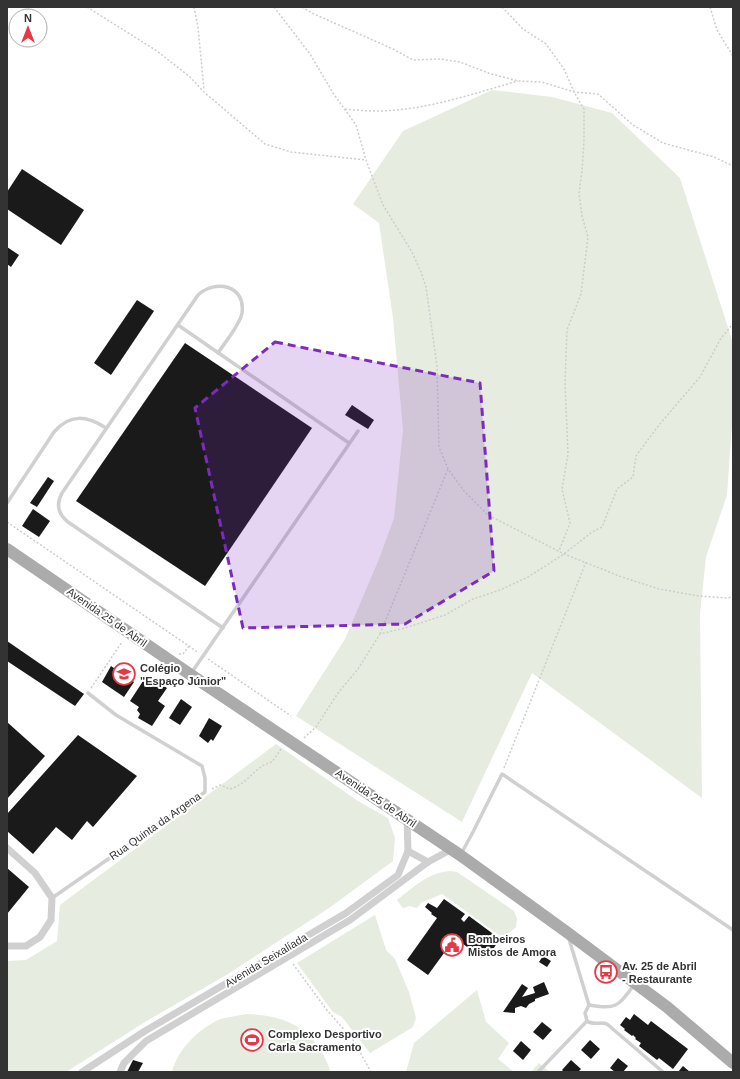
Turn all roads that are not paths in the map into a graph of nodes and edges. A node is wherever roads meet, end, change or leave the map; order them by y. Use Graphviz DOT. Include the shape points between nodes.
graph roads {
  1 [pos="178,325"];
  2 [pos="218,353"];
  3 [pos="106,428"];
  4 [pos="358,431"];
  5 [pos="350,443"];
  6 [pos="7,503"];
  7 [pos="7,549"];
  8 [pos="223,628"];
  9 [pos="191,675"];
  10 [pos="88,693"];
  11 [pos="407,819"];
  12 [pos="7,848"];
  13 [pos="408,851"];
  14 [pos="456,852"];
  15 [pos="428,862"];
  16 [pos="52,898"];
  17 [pos="733,930"];
  18 [pos="568,933"];
  19 [pos="8,945"];
  20 [pos="636,983"];
  21 [pos="589,1005"];
  22 [pos="587,1021"];
  23 [pos="733,1063"];
  24 [pos="82,1072"];
  25 [pos="120,1072"];
  26 [pos="538,1072"];
  27 [pos="663,1072"];
  1 -- 2 [label="lane"];
  1 -- 2 [label="lane" via="203,291 217,286 232,289 241,300 242,315"];
  1 -- 3 [label="lane"];
  2 -- 5 [label="lane"];
  3 -- 6 [label="lane" via="81,418 62,425 54,432"];
  3 -- 8 [label="lane" via="60,496 58,504 61,516"];
  4 -- 5 [label="lane"];
  5 -- 8 [label="lane"];
  7 -- 9 [label="main road, Avenida 25 de Abril"];
  8 -- 9 [label="lane"];
  9 -- 11 [label="main road, Avenida 25 de Abril"];
  10 -- 16 [label="lane, Rua Quinta da Argena" via="116,715 202,766 205,792"];
  11 -- 13 [label="street, Avenida Seixalíada"];
  11 -- 14 [label="main road, Avenida 25 de Abril"];
  12 -- 16 [label="street" via="35,873"];
  13 -- 15 [label="street"];
  13 -- 24 [label="street, Avenida Seixalíada" via="398,875 346,913 146,1031"];
  14 -- 15 [label="street, Avenida Seixalíada"];
  14 -- 17 [label="lane" via="473,832 502,774"];
  14 -- 18 [label="main road, Avenida 25 de Abril"];
  15 -- 25 [label="street, Avenida Seixalíada" via="350,920 146,1041 124,1063"];
  16 -- 19 [label="street" via="51,920 40,937 26,946"];
  18 -- 20 [label="main road, Avenida 25 de Abril"];
  18 -- 21 [label="lane"];
  20 -- 21 [label="lane" via="616,1006 603,1008"];
  20 -- 23 [label="main road, Avenida 25 de Abril"];
  21 -- 22 [label="lane" via="585,1013"];
  22 -- 26 [label="lane"];
  22 -- 27 [label="lane" via="593,1024 607,1024"];
}
